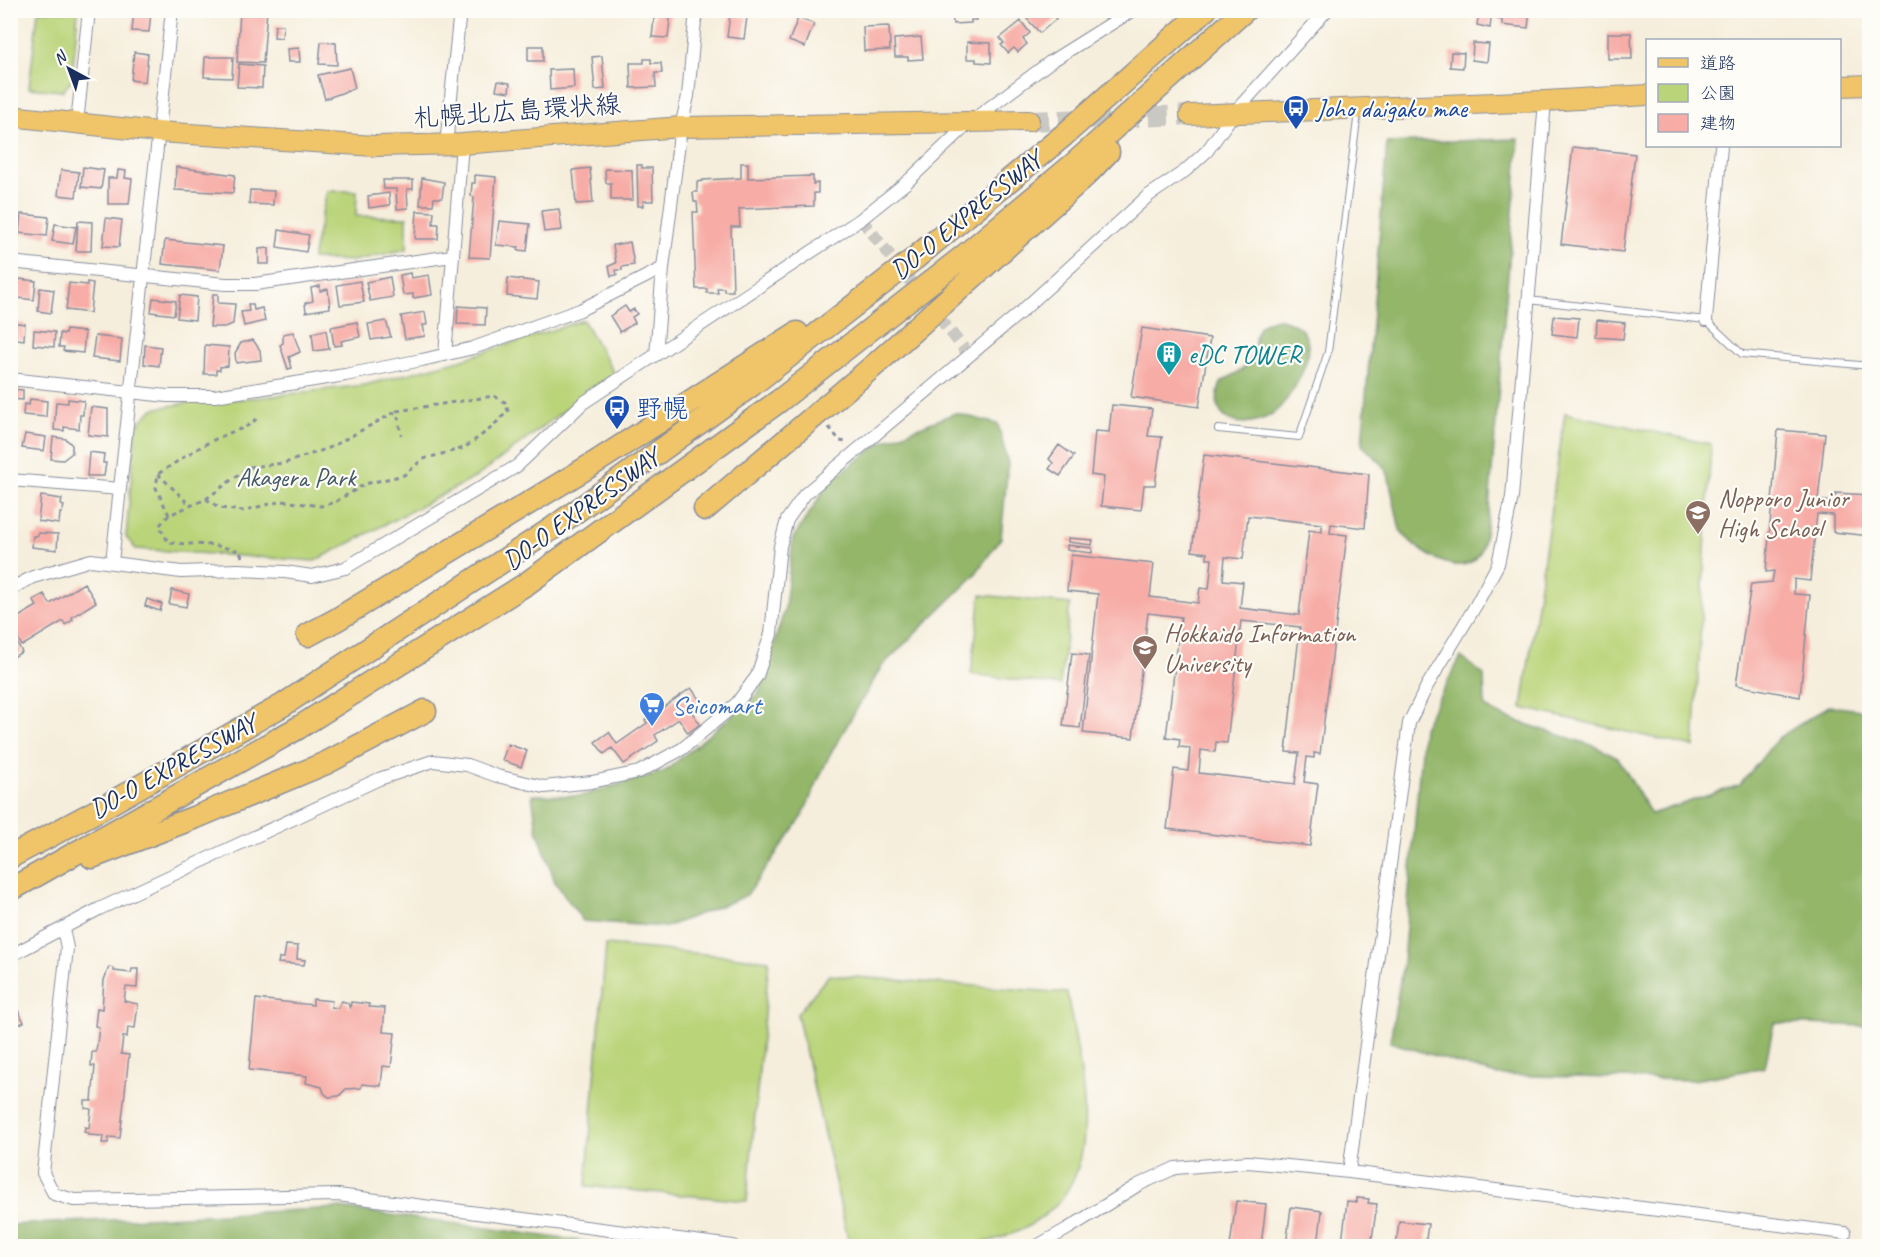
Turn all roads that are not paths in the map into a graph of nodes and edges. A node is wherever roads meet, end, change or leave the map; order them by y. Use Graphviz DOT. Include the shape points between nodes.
graph roads {
  1 [pos="89,10"];
  2 [pos="172,10"];
  3 [pos="460,10"];
  4 [pos="696,10"];
  5 [pos="1134,10"];
  6 [pos="1205,10"];
  7 [pos="1247,10"];
  8 [pos="1327,10"];
  9 [pos="1869,85"];
  10 [pos="1841,86"];
  11 [pos="1646,95"];
  12 [pos="1545,101"];
  13 [pos="1358,109"];
  14 [pos="1234,113"];
  15 [pos="1191,115"];
  16 [pos="10,116"];
  17 [pos="1029,121"];
  18 [pos="77,123"];
  19 [pos="969,123"];
  20 [pos="681,127"];
  21 [pos="158,132"];
  22 [pos="454,144"];
  23 [pos="1721,147"];
  24 [pos="452,256"];
  25 [pos="914,259"];
  26 [pos="10,262"];
  27 [pos="663,268"];
  28 [pos="142,276"];
  29 [pos="1528,300"];
  30 [pos="1707,320"];
  31 [pos="445,355"];
  32 [pos="656,355"];
  33 [pos="1869,366"];
  34 [pos="10,379"];
  35 [pos="131,392"];
  36 [pos="1218,429"];
  37 [pos="10,480"];
  38 [pos="120,489"];
  39 [pos="705,509"];
  40 [pos="112,562"];
  41 [pos="10,589"];
  42 [pos="308,635"];
  43 [pos="425,711"];
  44 [pos="10,857"];
  45 [pos="15,887"];
  46 [pos="63,928"];
  47 [pos="10,956"];
  48 [pos="1349,1172"];
  49 [pos="1845,1233"];
  50 [pos="733,1246"];
  51 [pos="1037,1246"];
  1 -- 18 [label="street"];
  2 -- 21 [label="street"];
  3 -- 22 [label="street"];
  4 -- 20 [label="street" via="688,96"];
  5 -- 19 [label="street" via="1050,62"];
  6 -- 25 [label="highway, DO-O EXPRESSWAY" via="1064,135"];
  7 -- 39 [label="highway" via="1086,175 877,363"];
  7 -- 45 [label="highway, DO-O EXPRESSWAY" via="964,256 779,401 526,584 298,728"];
  8 -- 14 [label="street"];
  9 -- 10 [label="main road"];
  11 -- 12 [label="main road"];
  12 -- 13 [label="main road"];
  12 -- 29 [label="street"];
  13 -- 14 [label="main road"];
  13 -- 36 [label="lane" via="1328,352 1299,436"];
  14 -- 15 [label="main road"];
  14 -- 46 [label="street" via="1207,151 1148,196 1022,311 805,494 787,520 780,546 771,634 757,676 737,703 682,749 639,772 544,787 467,765 433,761 379,779"];
  16 -- 18 [label="main road, 札幌北広島環状線"];
  17 -- 19 [label="main road, 札幌北広島環状線"];
  18 -- 21 [label="main road, 札幌北広島環状線"];
  19 -- 20 [label="main road, 札幌北広島環状線"];
  19 -- 32 [label="street" via="861,219"];
  20 -- 22 [label="main road, 札幌北広島環状線"];
  20 -- 27 [label="street"];
  21 -- 22 [label="main road, 札幌北広島環状線" via="375,146"];
  21 -- 28 [label="street"];
  22 -- 24 [label="street"];
  23 -- 30 [label="street"];
  24 -- 28 [label="street" via="255,284"];
  24 -- 31 [label="street"];
  25 -- 42 [label="highway" via="593,464"];
  25 -- 44 [label="highway, DO-O EXPRESSWAY" via="753,384 553,528 283,705"];
  26 -- 28 [label="street"];
  27 -- 31 [label="street" via="580,310"];
  27 -- 32 [label="street"];
  28 -- 35 [label="street"];
  29 -- 30 [label="lane"];
  29 -- 48 [label="street" via="1512,497 1498,564 1426,686 1409,723"];
  30 -- 33 [label="lane" via="1742,354"];
  31 -- 35 [label="street" via="215,396"];
  32 -- 40 [label="street" via="583,403 517,466 345,568 312,576 247,570 181,572"];
  34 -- 35 [label="street"];
  35 -- 38 [label="street"];
  37 -- 38 [label="street"];
  38 -- 40 [label="street"];
  40 -- 41 [label="street" via="91,560 33,577"];
  43 -- 45 [label="highway" via="326,763"];
  46 -- 47 [label="street"];
  46 -- 50 [label="street" via="67,948 43,1173 54,1194 74,1200 338,1195"];
  48 -- 49 [label="street"];
  48 -- 51 [label="street" via="1248,1162 1175,1168 1138,1185"];
}
